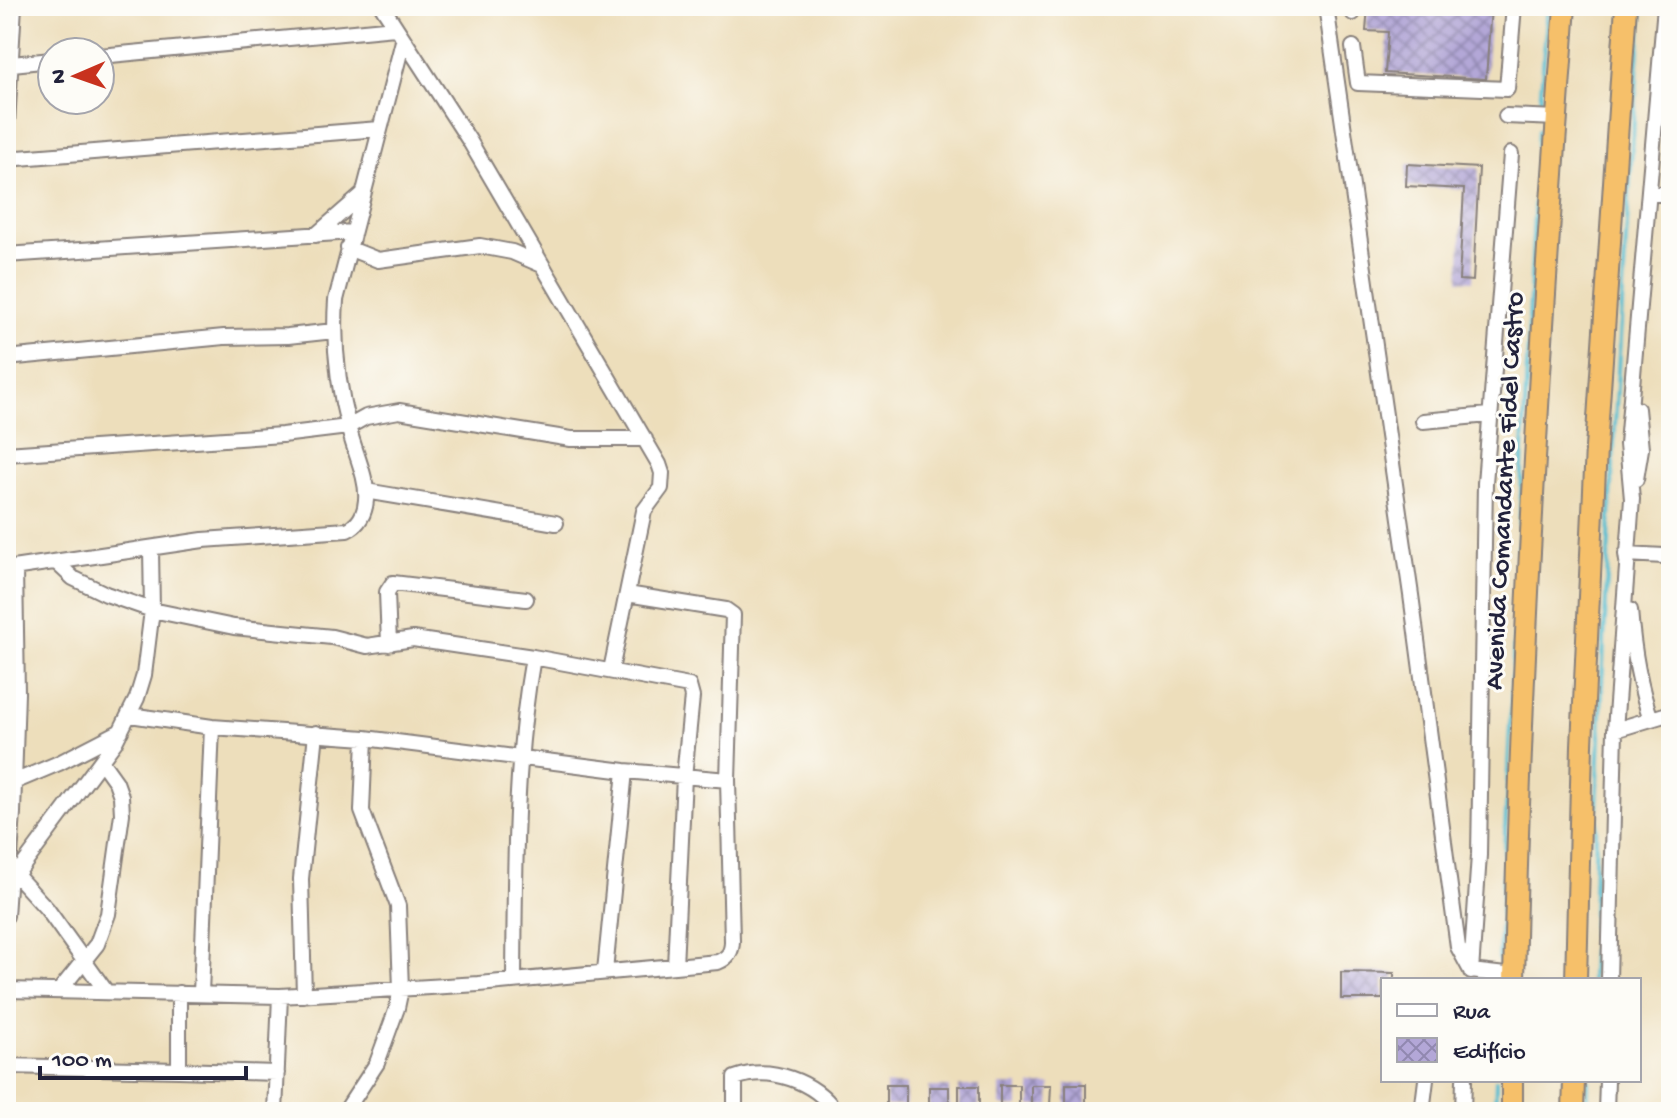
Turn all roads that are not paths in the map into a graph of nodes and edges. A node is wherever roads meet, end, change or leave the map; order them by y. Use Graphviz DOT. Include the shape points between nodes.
graph roads {
  1 [pos="14,6"];
  2 [pos="382,6"];
  3 [pos="1326,6"];
  4 [pos="1514,6"];
  5 [pos="1565,6"];
  6 [pos="1626,6"];
  7 [pos="1665,6"];
  8 [pos="399,35"];
  9 [pos="1353,47"];
  10 [pos="116,55"];
  11 [pos="36,62"];
  12 [pos="12,64"];
  13 [pos="1506,116"];
  14 [pos="1557,118"];
  15 [pos="379,129"];
  16 [pos="6,141"];
  17 [pos="1511,154"];
  18 [pos="6,159"];
  19 [pos="1649,193"];
  20 [pos="363,194"];
  21 [pos="1671,195"];
  22 [pos="353,232"];
  23 [pos="316,235"];
  24 [pos="348,248"];
  25 [pos="6,255"];
  26 [pos="543,266"];
  27 [pos="334,331"];
  28 [pos="6,358"];
  29 [pos="1489,415"];
  30 [pos="1423,421"];
  31 [pos="348,427"];
  32 [pos="645,439"];
  33 [pos="6,454"];
  34 [pos="366,491"];
  35 [pos="556,523"];
  36 [pos="151,549"];
  37 [pos="1626,554"];
  38 [pos="1664,556"];
  39 [pos="57,563"];
  40 [pos="10,568"];
  41 [pos="627,594"];
  42 [pos="526,599"];
  43 [pos="152,610"];
  44 [pos="11,638"];
  45 [pos="389,644"];
  46 [pos="533,657"];
  47 [pos="12,658"];
  48 [pos="611,670"];
  49 [pos="11,692"];
  50 [pos="1671,713"];
  51 [pos="130,715"];
  52 [pos="1651,719"];
  53 [pos="212,727"];
  54 [pos="1615,730"];
  55 [pos="121,731"];
  56 [pos="316,733"];
  57 [pos="365,738"];
  58 [pos="519,758"];
  59 [pos="101,761"];
  60 [pos="625,771"];
  61 [pos="684,777"];
  62 [pos="728,780"];
  63 [pos="14,782"];
  64 [pos="12,879"];
  65 [pos="6,916"];
  66 [pos="85,961"];
  67 [pos="675,966"];
  68 [pos="605,971"];
  69 [pos="1469,977"];
  70 [pos="1514,978"];
  71 [pos="1576,978"];
  72 [pos="1609,978"];
  73 [pos="514,981"];
  74 [pos="401,989"];
  75 [pos="6,990"];
  76 [pos="60,990"];
  77 [pos="105,990"];
  78 [pos="179,993"];
  79 [pos="201,993"];
  80 [pos="304,995"];
  81 [pos="280,996"];
  82 [pos="6,1066"];
  83 [pos="179,1070"];
  84 [pos="277,1073"];
  85 [pos="1426,1082"];
  86 [pos="1464,1082"];
  87 [pos="1512,1082"];
  88 [pos="1574,1082"];
  89 [pos="1607,1082"];
  90 [pos="275,1112"];
  91 [pos="345,1112"];
  92 [pos="735,1112"];
  93 [pos="836,1112"];
  94 [pos="1422,1112"];
  95 [pos="1463,1112"];
  96 [pos="1512,1112"];
  97 [pos="1573,1112"];
  98 [pos="1606,1112"];
  1 -- 12 [label="street"];
  2 -- 8 [label="street"];
  3 -- 69 [label="street" via="1458,947"];
  4 -- 9 [label="street" via="1507,89 1358,83"];
  5 -- 14 [label="highway, Avenida Comandante Fidel Castro"];
  6 -- 71 [label="highway" via="1594,495"];
  7 -- 19 [label="street"];
  8 -- 10 [label="street"];
  8 -- 15 [label="street"];
  8 -- 26 [label="street"];
  11 -- 12 [label="street"];
  12 -- 16 [label="street"];
  13 -- 14 [label="street"];
  14 -- 70 [label="highway, Avenida Comandante Fidel Castro" via="1520,758"];
  15 -- 18 [label="street"];
  15 -- 20 [label="street"];
  17 -- 29 [label="street"];
  19 -- 21 [label="street"];
  19 -- 37 [label="street" via="1634,379 1641,449"];
  20 -- 22 [label="street"];
  20 -- 23 [label="street"];
  22 -- 23 [label="street"];
  22 -- 24 [label="street"];
  23 -- 25 [label="street"];
  24 -- 26 [label="street" via="378,260 480,246"];
  24 -- 27 [label="street"];
  26 -- 32 [label="street"];
  27 -- 28 [label="street"];
  27 -- 31 [label="street"];
  29 -- 30 [label="street"];
  29 -- 69 [label="street" via="1479,855"];
  31 -- 32 [label="street" via="366,417 399,411 571,439"];
  31 -- 33 [label="street"];
  31 -- 34 [label="street"];
  32 -- 41 [label="street" via="663,481 644,511"];
  34 -- 35 [label="street"];
  34 -- 36 [label="street" via="360,518 347,530 253,535"];
  36 -- 39 [label="street"];
  36 -- 43 [label="street"];
  37 -- 38 [label="street"];
  37 -- 52 [label="street" via="1635,662"];
  37 -- 54 [label="street"];
  39 -- 40 [label="street"];
  39 -- 43 [label="street" via="92,588"];
  40 -- 44 [label="street"];
  41 -- 48 [label="street"];
  41 -- 62 [label="street" via="733,615"];
  42 -- 45 [label="street" via="393,583 387,592"];
  43 -- 45 [label="street" via="234,627 367,646"];
  43 -- 51 [label="street" via="144,675"];
  44 -- 47 [label="street"];
  45 -- 46 [label="street" via="413,639"];
  46 -- 48 [label="street"];
  46 -- 58 [label="street"];
  47 -- 49 [label="street"];
  48 -- 61 [label="street" via="689,686"];
  49 -- 63 [label="street"];
  50 -- 52 [label="street"];
  51 -- 53 [label="street"];
  51 -- 55 [label="street"];
  52 -- 54 [label="street"];
  53 -- 56 [label="street"];
  53 -- 79 [label="street"];
  54 -- 72 [label="street"];
  55 -- 59 [label="street"];
  55 -- 63 [label="street"];
  56 -- 57 [label="street"];
  56 -- 80 [label="street" via="301,879"];
  57 -- 58 [label="street"];
  57 -- 74 [label="street" via="362,811 398,906"];
  58 -- 60 [label="street"];
  58 -- 73 [label="street"];
  59 -- 64 [label="street"];
  59 -- 66 [label="street" via="116,782 122,814 104,929"];
  60 -- 61 [label="street"];
  60 -- 68 [label="street"];
  61 -- 62 [label="street"];
  61 -- 67 [label="street"];
  62 -- 67 [label="street" via="732,948 718,962"];
  63 -- 64 [label="street"];
  64 -- 65 [label="street"];
  64 -- 66 [label="street" via="47,909"];
  66 -- 76 [label="street"];
  66 -- 77 [label="street"];
  67 -- 68 [label="street"];
  68 -- 73 [label="street"];
  69 -- 70 [label="street"];
  73 -- 74 [label="street"];
  74 -- 80 [label="street"];
  74 -- 91 [label="street" via="381,1055"];
  75 -- 76 [label="street"];
  76 -- 77 [label="street"];
  77 -- 78 [label="street"];
  78 -- 79 [label="street"];
  78 -- 83 [label="street"];
  79 -- 81 [label="street"];
  80 -- 81 [label="street"];
  81 -- 84 [label="street"];
  82 -- 83 [label="street"];
  83 -- 84 [label="street"];
  84 -- 90 [label="street"];
  85 -- 94 [label="street"];
  86 -- 95 [label="street"];
  87 -- 96 [label="highway"];
  88 -- 97 [label="highway"];
  89 -- 98 [label="street"];
  92 -- 93 [label="street" via="735,1078 749,1073 797,1080"];
}
